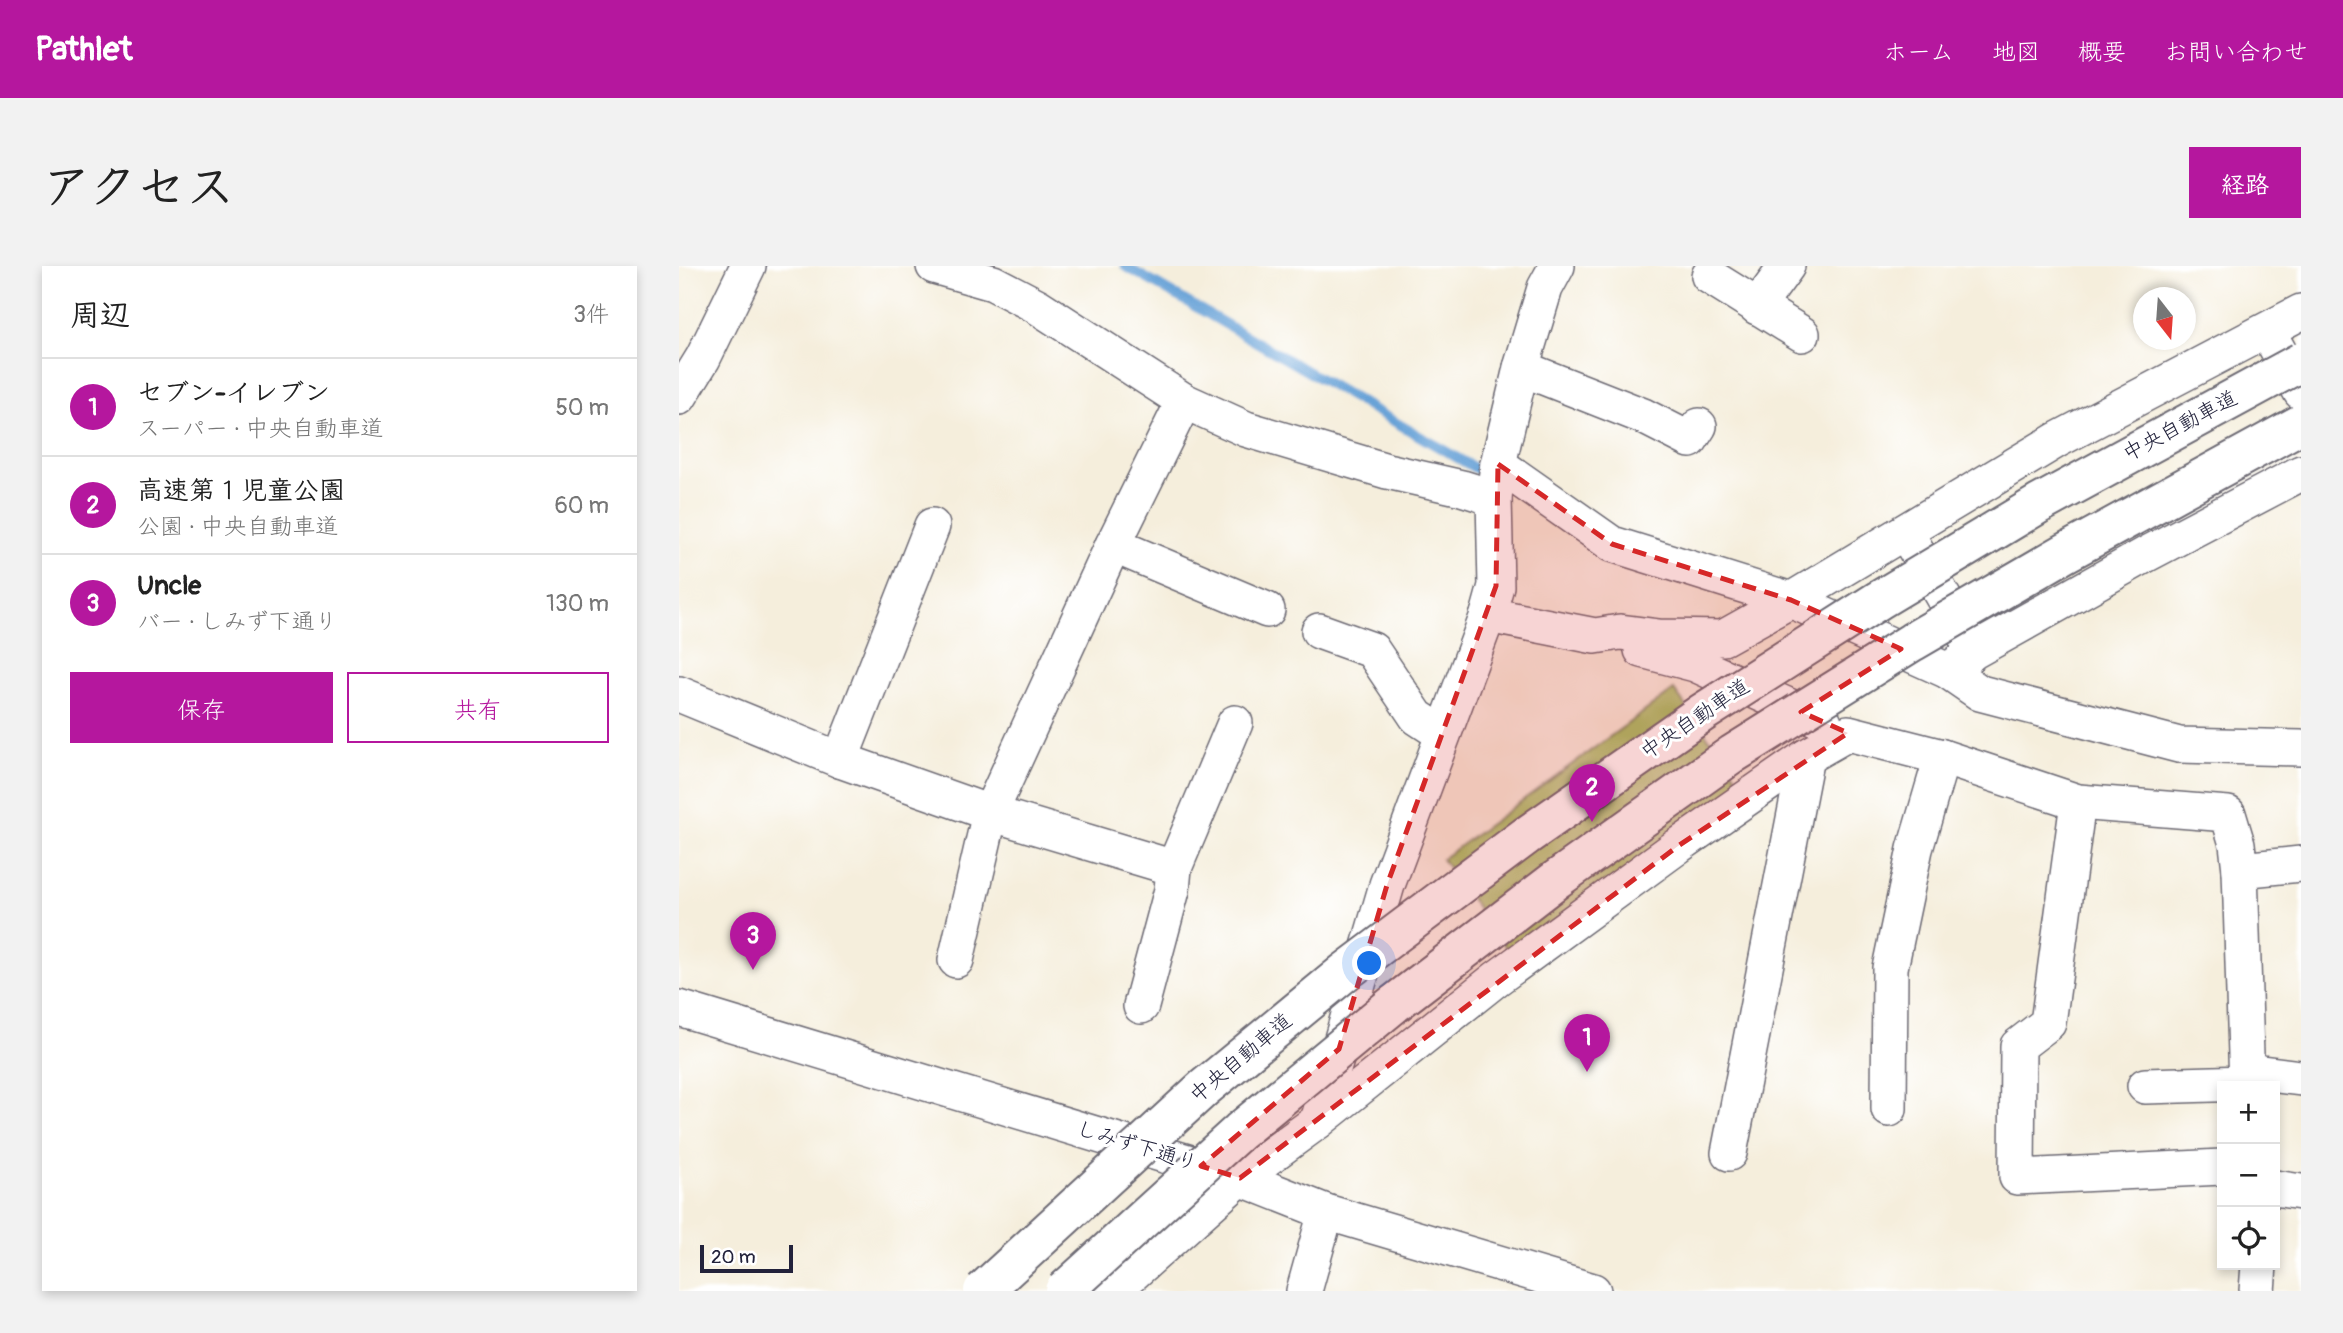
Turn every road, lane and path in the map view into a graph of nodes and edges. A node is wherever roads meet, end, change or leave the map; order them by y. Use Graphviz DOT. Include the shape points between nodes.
graph roads {
  1 [pos="748,266"];
  2 [pos="934,266"];
  3 [pos="1557,266"];
  4 [pos="1787,266"];
  5 [pos="1709,276"];
  6 [pos="1757,307"];
  7 [pos="2301,312"];
  8 [pos="2266,329"];
  9 [pos="1802,334"];
  10 [pos="2301,362"];
  11 [pos="1521,368"];
  12 [pos="2301,392"];
  13 [pos="679,397"];
  14 [pos="1184,401"];
  15 [pos="2301,424"];
  16 [pos="1699,426"];
  17 [pos="1498,464"];
  18 [pos="2301,473"];
  19 [pos="1494,498"];
  20 [pos="932,526"];
  21 [pos="1905,530"];
  22 [pos="1113,545"];
  23 [pos="1791,600"];
  24 [pos="1267,610"];
  25 [pos="1487,615"];
  26 [pos="1319,631"];
  27 [pos="1595,636"];
  28 [pos="1961,661"];
  29 [pos="679,694"];
  30 [pos="1235,723"];
  31 [pos="1848,733"];
  32 [pos="1443,734"];
  33 [pos="2301,748"];
  34 [pos="1806,757"];
  35 [pos="1943,757"];
  36 [pos="840,760"];
  37 [pos="2078,802"];
  38 [pos="990,813"];
  39 [pos="2301,864"];
  40 [pos="1174,868"];
  41 [pos="2240,870"];
  42 [pos="956,960"];
  43 [pos="1140,1006"];
  44 [pos="679,1008"];
  45 [pos="2301,1078"];
  46 [pos="2247,1080"];
  47 [pos="2145,1086"];
  48 [pos="1889,1109"];
  49 [pos="1318,1121"];
  50 [pos="1729,1153"];
  51 [pos="2217,1167"];
  52 [pos="1240,1178"];
  53 [pos="2280,1189"];
  54 [pos="2301,1192"];
  55 [pos="1326,1212"];
  56 [pos="2259,1270"];
  57 [pos="983,1291"];
  58 [pos="1064,1291"];
  59 [pos="1113,1291"];
  60 [pos="1304,1291"];
  61 [pos="1593,1291"];
  62 [pos="2257,1291"];
  1 -- 13 [label="street"];
  2 -- 14 [label="street" via="993,284 1037,306"];
  3 -- 11 [label="street" via="1545,288"];
  4 -- 6 [label="street"];
  5 -- 6 [label="street"];
  6 -- 9 [label="street"];
  7 -- 8 [label="street"];
  8 -- 12 [label="street"];
  8 -- 21 [label="street" via="2057,440"];
  10 -- 57 [label="highway, 中央自動車道, bridge" via="2039,504 1890,593 1702,713 1525,836 1345,972 1214,1080"];
  11 -- 16 [label="street" via="1643,416 1690,440"];
  11 -- 17 [label="street"];
  14 -- 19 [label="street" via="1246,429"];
  14 -- 22 [label="street"];
  15 -- 58 [label="highway, bridge" via="1924,635 1722,762 1557,879 1394,1004 1240,1131"];
  17 -- 19 [label="street"];
  17 -- 23 [label="street" via="1612,544"];
  18 -- 28 [label="street" via="2147,554"];
  19 -- 25 [label="street" via="1496,586"];
  20 -- 36 [label="street"];
  21 -- 23 [label="street"];
  21 -- 28 [label="street"];
  22 -- 24 [label="street"];
  22 -- 38 [label="street"];
  23 -- 27 [label="street" via="1723,638 1620,632"];
  23 -- 28 [label="street"];
  25 -- 27 [label="street"];
  25 -- 32 [label="street"];
  26 -- 32 [label="street" via="1372,650 1417,717"];
  27 -- 31 [label="street" via="1695,664"];
  28 -- 33 [label="street" via="1980,693 2179,745"];
  29 -- 36 [label="street"];
  30 -- 40 [label="street"];
  31 -- 34 [label="street"];
  31 -- 35 [label="street"];
  32 -- 49 [label="street" via="1387,884"];
  34 -- 49 [label="street" via="1496,979"];
  34 -- 50 [label="street"];
  35 -- 37 [label="street"];
  35 -- 48 [label="street" via="1915,849 1890,968"];
  36 -- 38 [label="street"];
  37 -- 41 [label="street" via="2228,814"];
  37 -- 51 [label="street" via="2048,1023 2018,1046 2017,1177"];
  38 -- 40 [label="street"];
  38 -- 42 [label="street"];
  39 -- 41 [label="street"];
  40 -- 43 [label="street"];
  41 -- 46 [label="street"];
  44 -- 52 [label="street, しみず下通り"];
  45 -- 46 [label="street"];
  46 -- 47 [label="street"];
  49 -- 52 [label="street"];
  52 -- 55 [label="street, しみず下通り"];
  52 -- 59 [label="street"];
  53 -- 54 [label="street"];
  55 -- 60 [label="street"];
  55 -- 61 [label="street, しみず下通り"];
  56 -- 62 [label="street"];
}
